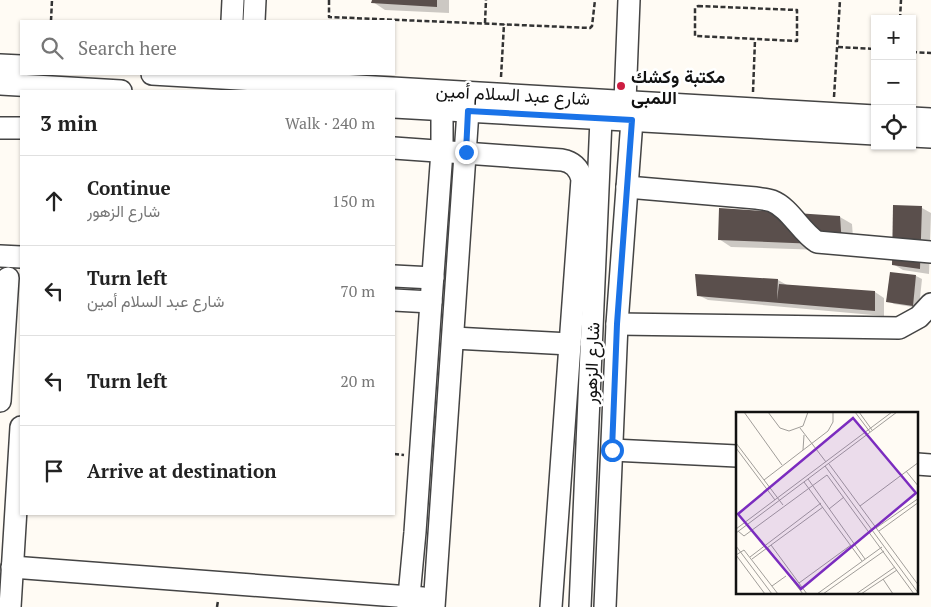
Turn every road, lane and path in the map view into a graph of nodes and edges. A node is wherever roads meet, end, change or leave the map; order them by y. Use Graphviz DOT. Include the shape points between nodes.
graph roads {
  1 [pos="52,0"];
  2 [pos="233,0"];
  3 [pos="255,0"];
  4 [pos="329,0"];
  5 [pos="486,0"];
  6 [pos="595,0"];
  7 [pos="629,0"];
  8 [pos="708,0"];
  9 [pos="840,0"];
  10 [pos="901,0"];
  11 [pos="708,6"];
  12 [pos="900,15"];
  13 [pos="51,20"];
  14 [pos="232,20"];
  15 [pos="254,20"];
  16 [pos="374,20"];
  17 [pos="395,21"];
  18 [pos="485,23"];
  19 [pos="504,24"];
  20 [pos="755,40"];
  21 [pos="838,47"];
  22 [pos="871,50"];
  23 [pos="916,52"];
  24 [pos="931,53"];
  25 [pos="0,65"];
  26 [pos="20,66"];
  27 [pos="163,75"];
  28 [pos="229,81"];
  29 [pos="251,81"];
  30 [pos="0,84"];
  31 [pos="104,90"];
  32 [pos="500,93"];
  33 [pos="395,107"];
  34 [pos="752,108"];
  35 [pos="442,110"];
  36 [pos="629,110"];
  37 [pos="468,111"];
  38 [pos="834,113"];
  39 [pos="871,116"];
  40 [pos="601,118"];
  41 [pos="916,118"];
  42 [pos="931,119"];
  43 [pos="0,128"];
  44 [pos="20,128"];
  45 [pos="871,134"];
  46 [pos="916,136"];
  47 [pos="931,137"];
  48 [pos="395,148"];
  49 [pos="442,151"];
  50 [pos="466,152"];
  51 [pos="627,186"];
  52 [pos="931,252"];
  53 [pos="0,256"];
  54 [pos="20,257"];
  55 [pos="395,276"];
  56 [pos="433,278"];
  57 [pos="10,279"];
  58 [pos="395,300"];
  59 [pos="432,302"];
  60 [pos="931,304"];
  61 [pos="617,324"];
  62 [pos="454,338"];
  63 [pos="570,344"];
  64 [pos="425,395"];
  65 [pos="450,396"];
  66 [pos="0,400"];
  67 [pos="20,442"];
  68 [pos="612,450"];
  69 [pos="736,456"];
  70 [pos="918,464"];
  71 [pos="931,464"];
  72 [pos="415,532"];
  73 [pos="440,532"];
  74 [pos="12,566"];
  75 [pos="408,602"];
  76 [pos="434,603"];
  77 [pos="10,607"];
  78 [pos="551,607"];
  79 [pos="580,607"];
  80 [pos="605,607"];
  1 -- 13 [label="path"];
  2 -- 14 [label="street"];
  3 -- 15 [label="street"];
  4 -- 16 [label="path" via="329,17"];
  5 -- 18 [label="path"];
  6 -- 19 [label="path" via="591,28"];
  7 -- 36 [label="street, شارع الزهور"];
  8 -- 11 [label="path"];
  9 -- 21 [label="path"];
  10 -- 12 [label="path"];
  11 -- 20 [label="path" via="695,8 696,36"];
  11 -- 20 [label="path" via="798,10 796,42"];
  17 -- 18 [label="path"];
  18 -- 19 [label="path"];
  19 -- 32 [label="path"];
  20 -- 34 [label="path"];
  21 -- 22 [label="path"];
  21 -- 38 [label="path"];
  23 -- 24 [label="path"];
  25 -- 26 [label="street"];
  27 -- 28 [label="street, شارع عبد السلام أمين"];
  28 -- 29 [label="street, شارع عبد السلام أمين"];
  29 -- 32 [label="street, شارع عبد السلام أمين"];
  30 -- 31 [label="street"];
  32 -- 36 [label="street, شارع عبد السلام أمين"];
  33 -- 35 [label="street, شارع عبد السلام أمين"];
  34 -- 36 [label="street, شارع عبد السلام أمين"];
  34 -- 38 [label="street, شارع عبد السلام أمين"];
  35 -- 37 [label="street, شارع عبد السلام أمين"];
  35 -- 49 [label="street"];
  36 -- 40 [label="street, شارع عبد السلام أمين"];
  36 -- 45 [label="street, شارع عبد السلام أمين"];
  36 -- 51 [label="street, شارع الزهور"];
  37 -- 40 [label="street, شارع عبد السلام أمين"];
  37 -- 50 [label="street"];
  38 -- 39 [label="street, شارع عبد السلام أمين"];
  40 -- 79 [label="street, شارع الزهور"];
  41 -- 42 [label="street"];
  43 -- 44 [label="street"];
  46 -- 47 [label="street"];
  48 -- 49 [label="street"];
  49 -- 50 [label="street"];
  49 -- 56 [label="street"];
  50 -- 62 [label="street"];
  50 -- 63 [label="street" via="568,161 580,173"];
  51 -- 52 [label="street" via="772,201 787,210 816,242"];
  51 -- 61 [label="street, شارع الزهور"];
  53 -- 54 [label="street"];
  55 -- 56 [label="street"];
  56 -- 59 [label="street"];
  57 -- 66 [label="street"];
  58 -- 59 [label="street"];
  59 -- 64 [label="street"];
  60 -- 61 [label="street" via="919,317 899,328"];
  61 -- 68 [label="street, شارع الزهور"];
  62 -- 63 [label="street"];
  62 -- 65 [label="street"];
  63 -- 78 [label="street"];
  64 -- 65 [label="street"];
  64 -- 72 [label="street"];
  65 -- 73 [label="street"];
  67 -- 74 [label="street"];
  68 -- 69 [label="street"];
  68 -- 80 [label="street, شارع الزهور"];
  70 -- 71 [label="street"];
  72 -- 73 [label="street"];
  72 -- 75 [label="street"];
  73 -- 76 [label="street"];
  74 -- 75 [label="street"];
  74 -- 77 [label="street"];
  75 -- 76 [label="street"];
}
